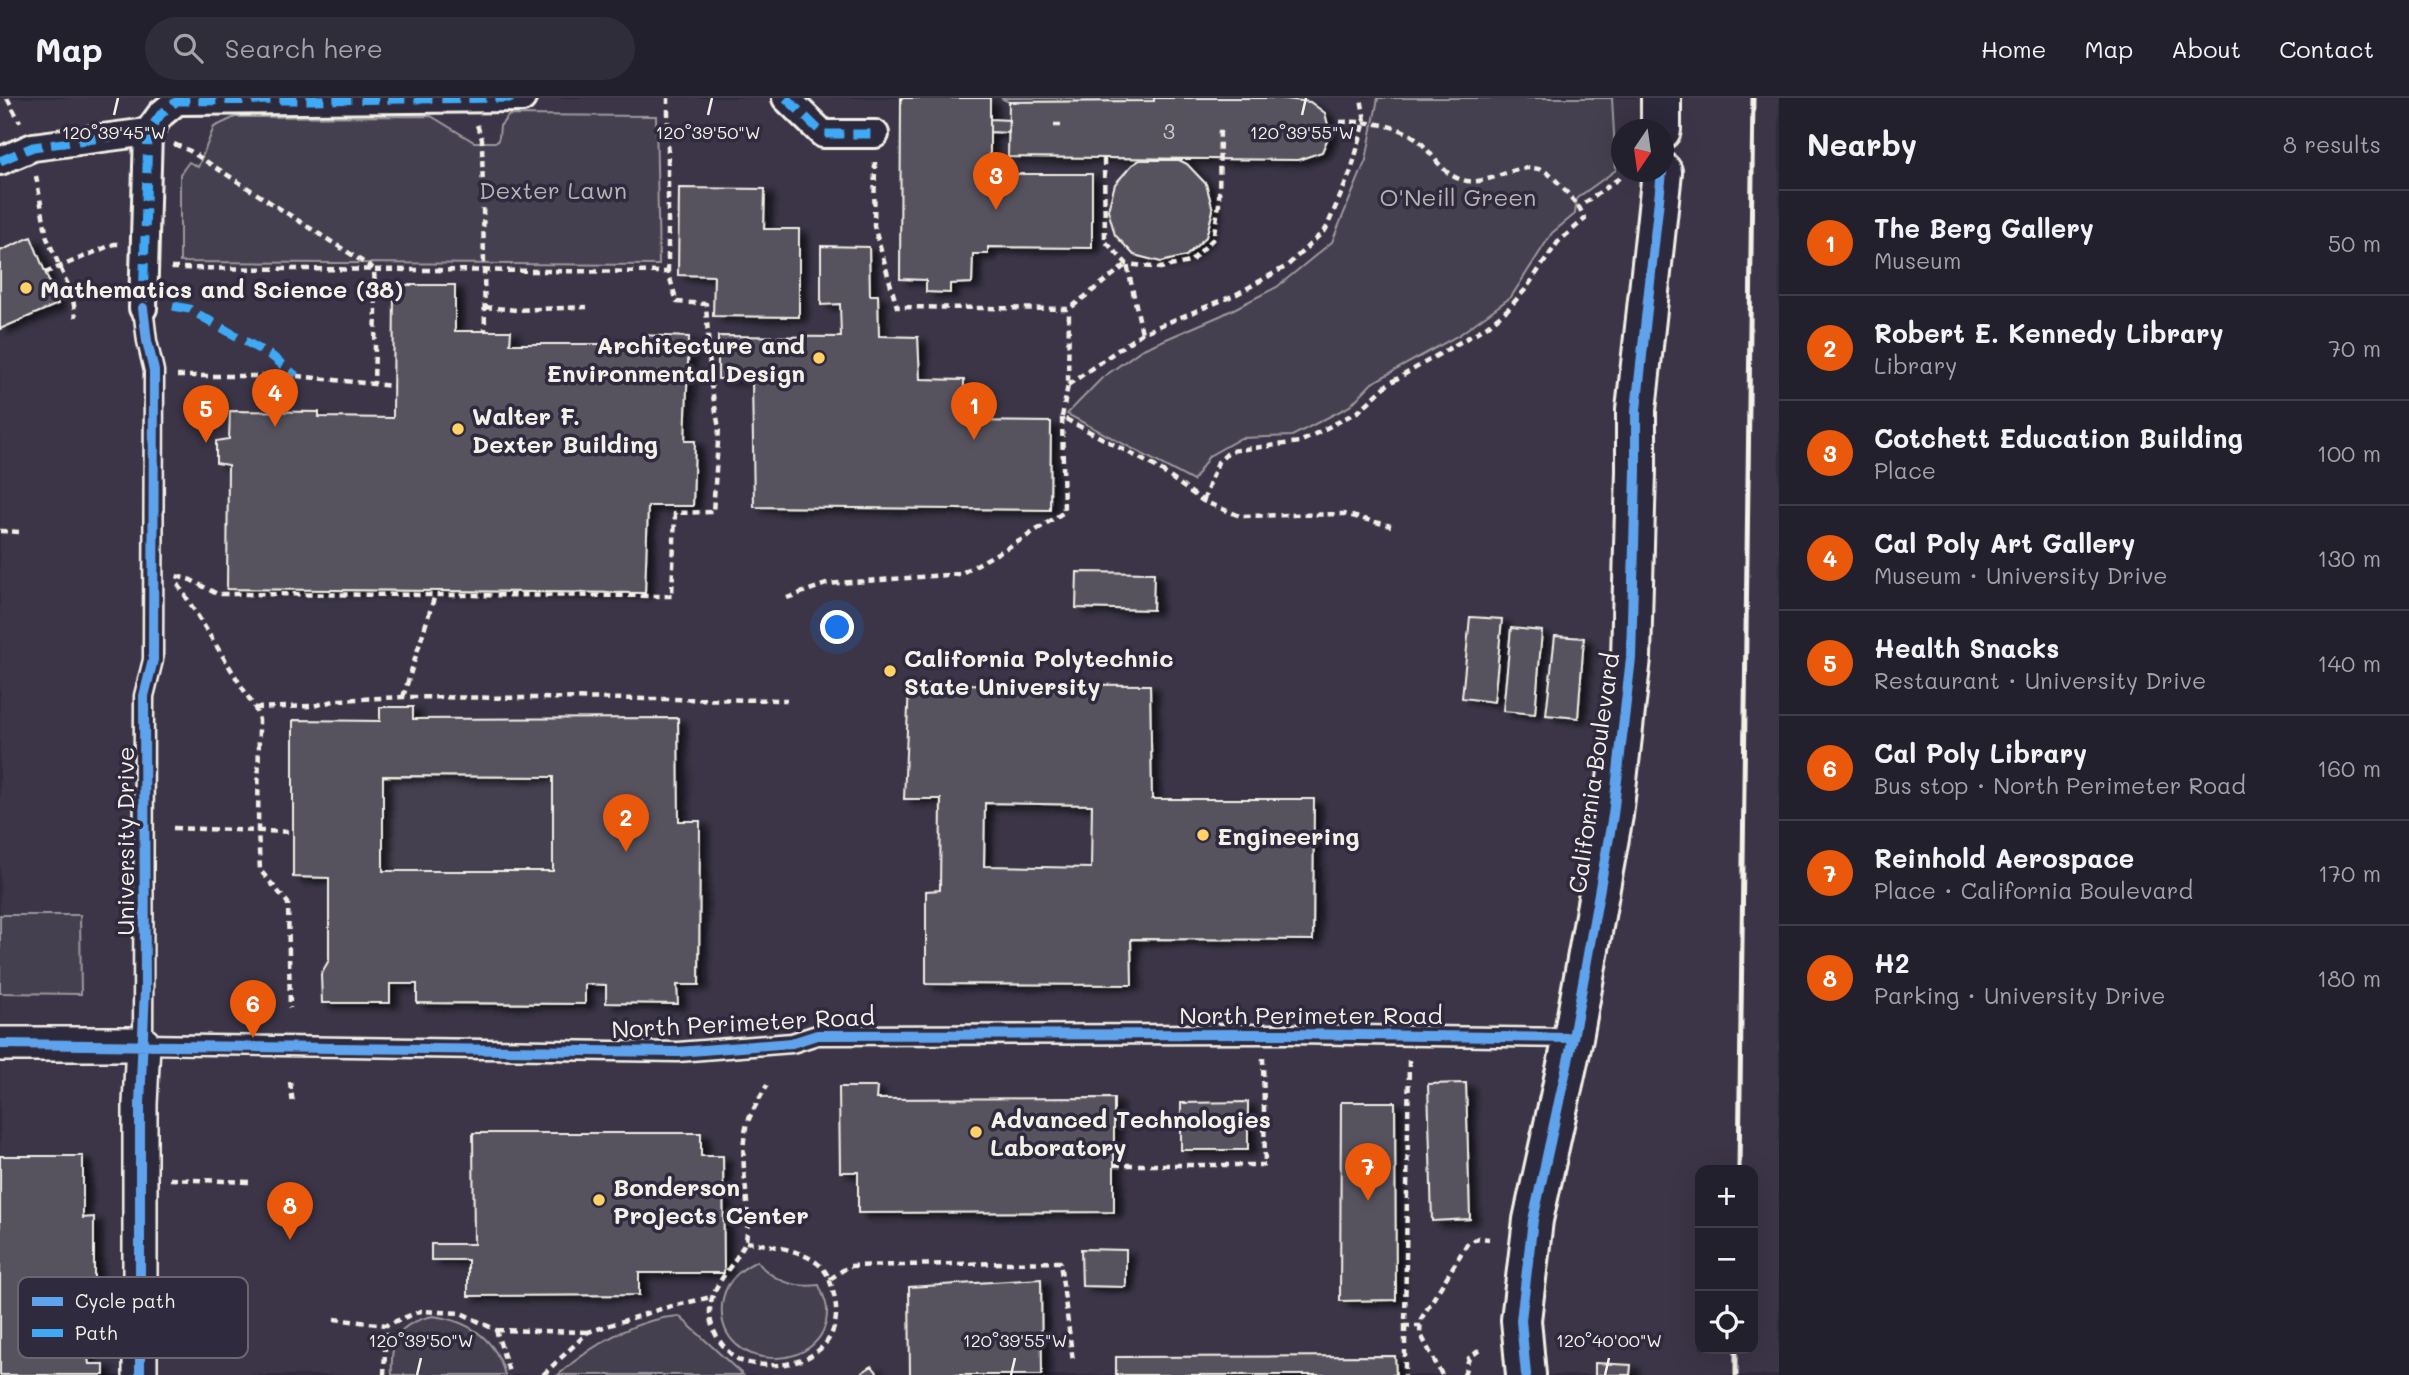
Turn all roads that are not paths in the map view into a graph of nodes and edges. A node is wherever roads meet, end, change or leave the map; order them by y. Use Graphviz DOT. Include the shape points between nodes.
graph roads {
  1 [pos="523,98"];
  2 [pos="786,98"];
  3 [pos="1661,98"];
  4 [pos="466,99"];
  5 [pos="1661,119"];
  6 [pos="148,132"];
  7 [pos="875,134"];
  8 [pos="0,161"];
  9 [pos="1661,182"];
  10 [pos="143,309"];
  11 [pos="1573,1038"];
  12 [pos="0,1044"];
  13 [pos="143,1044"];
  14 [pos="140,1277"];
  15 [pos="1526,1375"];
  1 -- 4 [label="street"];
  2 -- 7 [label="street" via="823,134"];
  3 -- 5 [label="street"];
  4 -- 6 [label="street" via="177,101"];
  6 -- 8 [label="street" via="33,147"];
  6 -- 10 [label="street, University Drive"];
  9 -- 11 [label="street, California Boulevard" via="1636,410 1630,657 1613,815"];
  10 -- 13 [label="lane, University Drive" via="154,371 153,660 145,696"];
  11 -- 13 [label="lane, North Perimeter Road" via="817,1035 792,1042 678,1052"];
  11 -- 15 [label="street, California Boulevard" via="1533,1220 1521,1320"];
  12 -- 13 [label="street, North Perimeter Road"];
  13 -- 14 [label="street, University Drive"];
}
